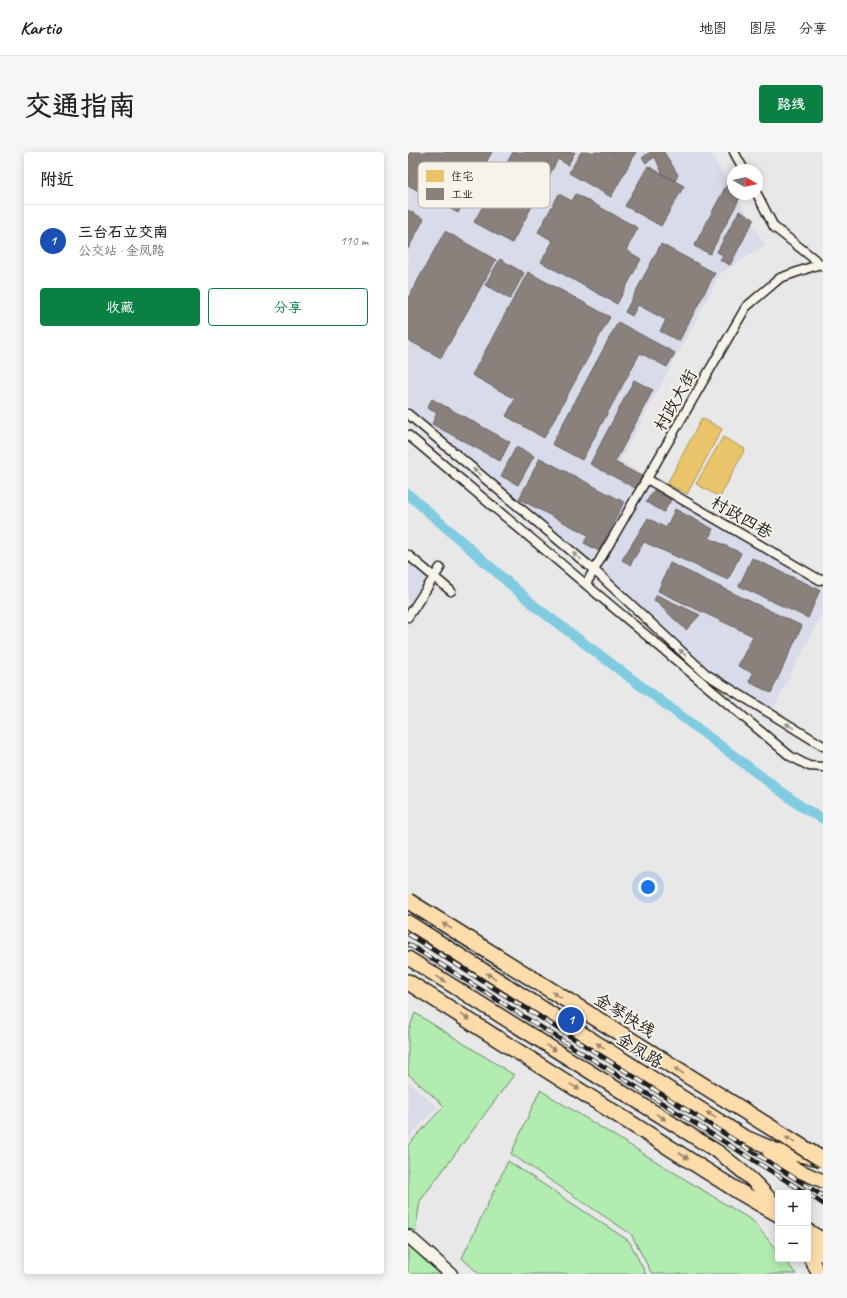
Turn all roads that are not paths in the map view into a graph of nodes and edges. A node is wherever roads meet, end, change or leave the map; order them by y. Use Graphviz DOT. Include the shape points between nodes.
graph roads {
  1 [pos="734,152"];
  2 [pos="741,164"];
  3 [pos="760,200"];
  4 [pos="822,265"];
  5 [pos="408,414"];
  6 [pos="408,435"];
  7 [pos="647,479"];
  8 [pos="408,555"];
  9 [pos="440,568"];
  10 [pos="594,570"];
  11 [pos="434,577"];
  12 [pos="823,579"];
  13 [pos="586,584"];
  14 [pos="451,591"];
  15 [pos="408,617"];
  16 [pos="823,746"];
  17 [pos="823,767"];
  18 [pos="408,901"];
  19 [pos="408,922"];
  20 [pos="408,958"];
  21 [pos="408,982"];
  22 [pos="744,1136"];
  23 [pos="823,1160"];
  24 [pos="823,1181"];
  25 [pos="775,1205"];
  26 [pos="775,1212"];
  27 [pos="811,1234"];
  28 [pos="408,1236"];
  29 [pos="823,1241"];
  30 [pos="811,1248"];
  31 [pos="823,1255"];
  32 [pos="811,1259"];
  33 [pos="451,1274"];
  34 [pos="819,1274"];
  1 -- 2 [label="street"];
  3 -- 4 [label="street" via="774,227"];
  4 -- 7 [label="street, 村政大街" via="780,278 746,307"];
  10 -- 5 [label="street, one-way"];
  6 -- 13 [label="street"];
  7 -- 10 [label="street, 村政大街"];
  7 -- 12 [label="street, 村政四巷" via="820,580"];
  8 -- 11 [label="street"];
  9 -- 11 [label="street"];
  10 -- 13 [label="street, 村政大街"];
  16 -- 10 [label="street, one-way" via="706,674"];
  11 -- 14 [label="street"];
  11 -- 15 [label="street"];
  13 -- 17 [label="street" via="790,756 810,766"];
  23 -- 18 [label="highway, 金琴快线, one-way, bridge"];
  22 -- 19 [label="main road, 金凤路, one-way"];
  20 -- 25 [label="main road, one-way" via="718,1152 749,1175"];
  21 -- 26 [label="highway, one-way"];
  22 -- 23 [label="main road, 金凤路" via="778,1151"];
  22 -- 24 [label="main road" via="795,1169"];
  27 -- 29 [label="highway"];
  28 -- 33 [label="street"];
  30 -- 31 [label="main road"];
  32 -- 34 [label="main road"];
}
